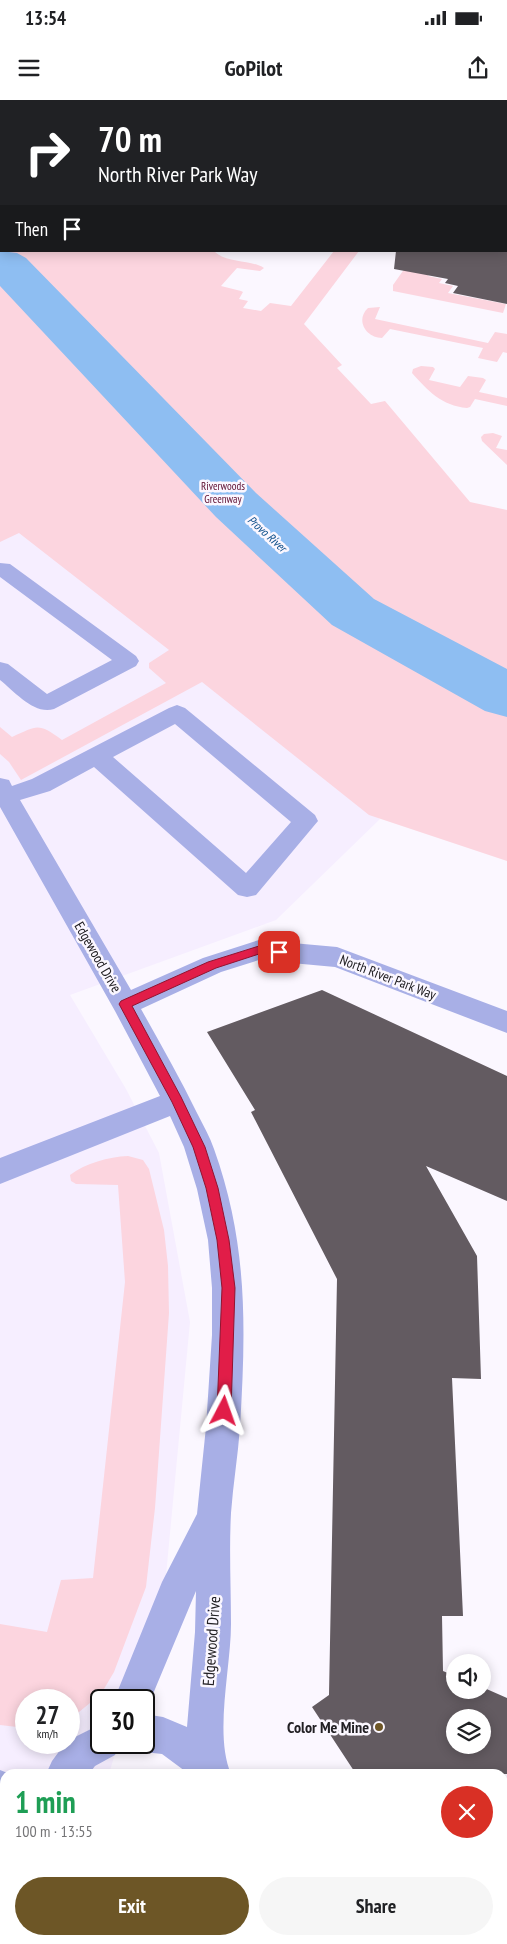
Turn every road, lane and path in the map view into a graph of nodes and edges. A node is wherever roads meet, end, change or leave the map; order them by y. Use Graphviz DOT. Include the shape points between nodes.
graph roads {
  1 [pos="0,570"];
  2 [pos="0,669"];
  3 [pos="96,756"];
  4 [pos="5,804"];
  5 [pos="125,1004"];
  6 [pos="507,1022"];
  7 [pos="177,1101"];
  8 [pos="0,1171"];
  9 [pos="214,1514"];
  10 [pos="137,1689"];
  11 [pos="155,1734"];
  12 [pos="90,1749"];
  13 [pos="69,1769"];
  14 [pos="209,1769"];
  15 [pos="211,1769"];
  1 -- 2 [label="street" via="3,568 128,661 46,704"];
  3 -- 3 [label="street" via="247,888 306,821 177,713"];
  3 -- 4 [label="street"];
  4 -- 5 [label="street, Edgewood Drive"];
  5 -- 6 [label="street, North River Park Way" via="212,965 259,950 337,957"];
  5 -- 7 [label="street, Edgewood Drive"];
  7 -- 8 [label="street"];
  7 -- 9 [label="street, Edgewood Drive" via="199,1147 212,1188 223,1240 228,1288 227,1378"];
  9 -- 10 [label="street, Edgewood Drive"];
  9 -- 15 [label="street, Edgewood Drive" via="213,1632 205,1732"];
  11 -- 14 [label="street" via="183,1744"];
  12 -- 13 [label="street"];
}
